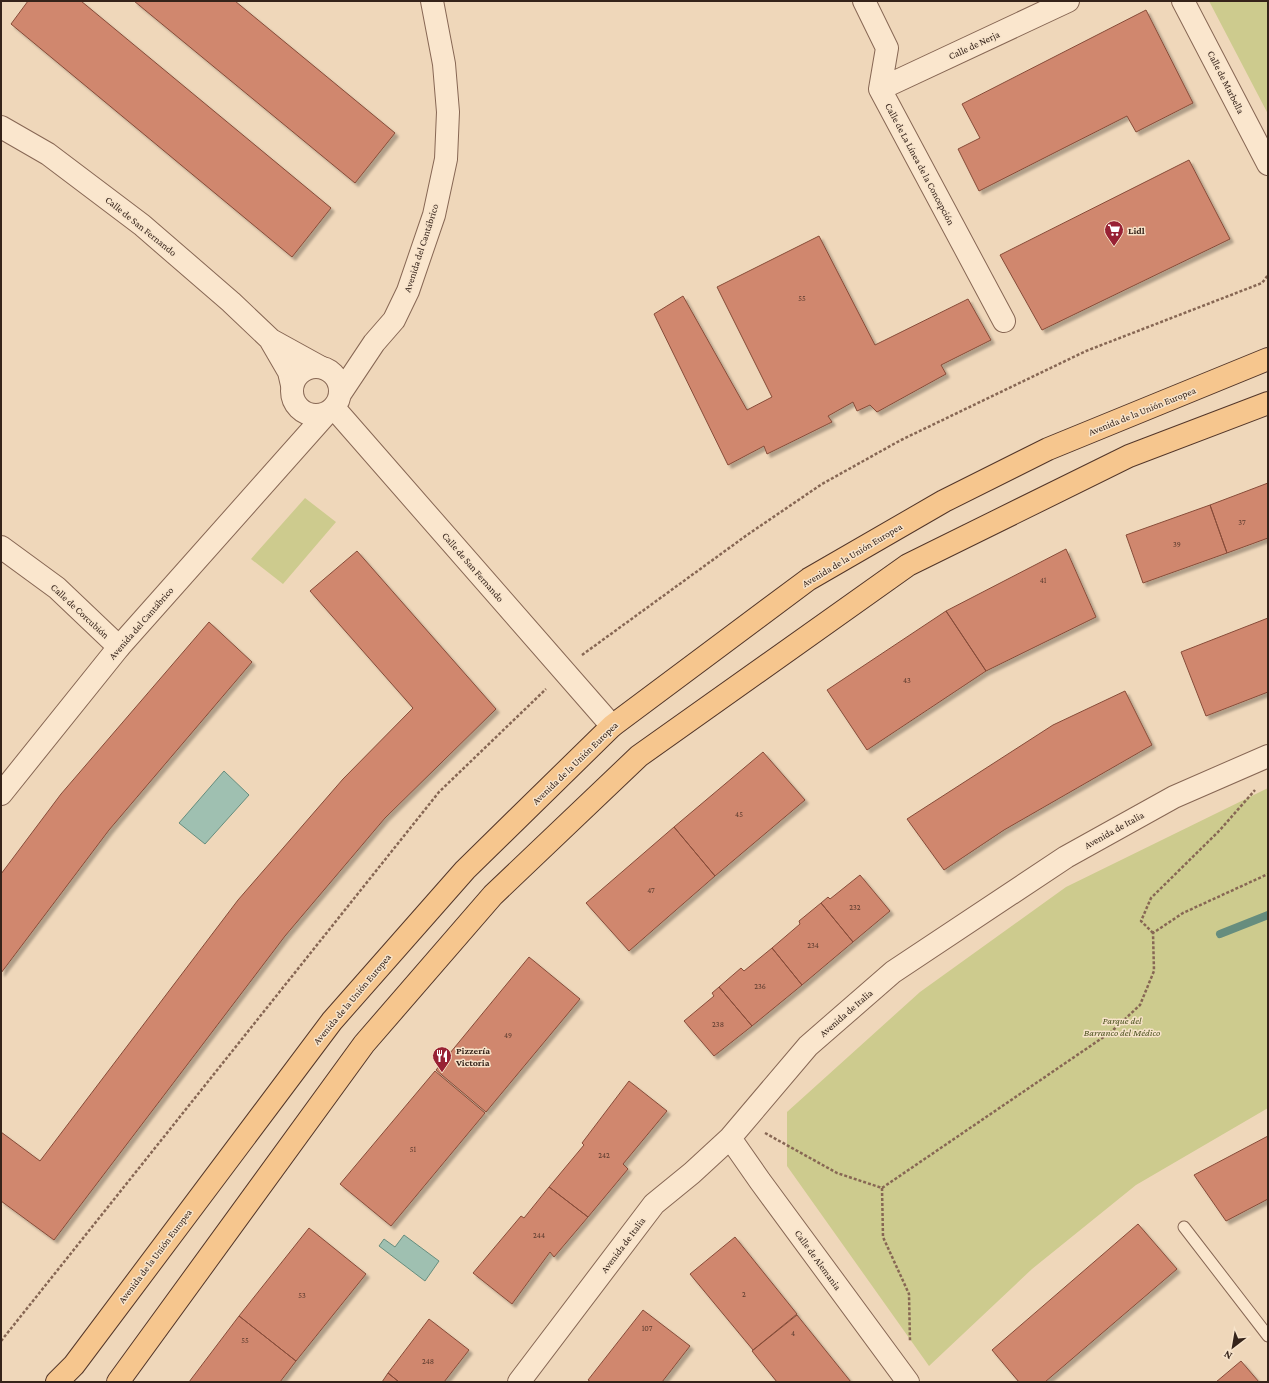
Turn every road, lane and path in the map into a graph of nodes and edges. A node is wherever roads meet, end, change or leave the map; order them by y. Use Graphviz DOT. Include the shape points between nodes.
graph roads {
  1 [pos="432,1"];
  2 [pos="864,1"];
  3 [pos="1068,1"];
  4 [pos="1183,1"];
  5 [pos="880,89"];
  6 [pos="1,127"];
  7 [pos="1268,164"];
  8 [pos="1004,321"];
  9 [pos="271,340"];
  10 [pos="374,343"];
  11 [pos="1268,359"];
  12 [pos="322,367"];
  13 [pos="293,394"];
  14 [pos="1268,403"];
  15 [pos="334,405"];
  16 [pos="288,458"];
  17 [pos="1,547"];
  18 [pos="119,647"];
  19 [pos="612,726"];
  20 [pos="1268,756"];
  21 [pos="1258,785"];
  22 [pos="1,794"];
  23 [pos="1268,874"];
  24 [pos="1153,933"];
  25 [pos="736,1130"];
  26 [pos="882,1188"];
  27 [pos="1184,1227"];
  28 [pos="1268,1336"];
  29 [pos="910,1342"];
  30 [pos="57,1382"];
  31 [pos="118,1382"];
  32 [pos="519,1382"];
  33 [pos="908,1382"];
  1 -- 10 [label="street, Avenida del Cantábrico" via="444,64 448,112 446,159 434,216 408,291 394,320"];
  2 -- 5 [label="street" via="887,48"];
  3 -- 5 [label="street, Calle de Nerja"];
  4 -- 7 [label="street, Calle de Marbella"];
  5 -- 8 [label="street, Calle de La Línea de la Concepción"];
  6 -- 9 [label="street, Calle de San Fernando" via="48,154 142,225"];
  9 -- 12 [label="street, Calle de San Fernando"];
  9 -- 13 [label="street, Calle de San Fernando" via="289,372"];
  10 -- 12 [label="street, Avenida del Cantábrico" via="358,355"];
  10 -- 15 [label="street, Avenida del Cantábrico"];
  11 -- 19 [label="main road, Avenida de la Unión Europea" via="1048,449 944,501 809,579"];
  12 -- 13 [label="street" via="304,370 295,379"];
  12 -- 15 [label="street" via="336,377 340,386"];
  13 -- 15 [label="street" via="299,408 313,415"];
  13 -- 16 [label="street, Avenida del Cantábrico" via="296,422"];
  14 -- 31 [label="main road" via="1129,456 908,565 639,756 493,895 364,1044"];
  15 -- 16 [label="street, Avenida del Cantábrico"];
  15 -- 19 [label="street, Calle de San Fernando"];
  16 -- 18 [label="street, Avenida del Cantábrico"];
  17 -- 18 [label="street, Calle de Corcubión" via="57,588"];
  18 -- 22 [label="street, Avenida del Cantábrico"];
  19 -- 30 [label="main road, Avenida de la Unión Europea" via="465,870 332,1021 74,1365"];
  20 -- 25 [label="street, Avenida de Italia" via="1174,797 1066,856 893,972 808,1046"];
  21 -- 24 [label="path" via="1220,830 1151,898 1141,921"];
  23 -- 24 [label="path" via="1184,913"];
  24 -- 26 [label="path" via="1154,972 1140,1005 1111,1032"];
  25 -- 26 [label="path" via="837,1173"];
  25 -- 32 [label="street, Avenida de Italia" via="692,1173 654,1204"];
  25 -- 33 [label="street, Calle de Alemania" via="760,1181"];
  26 -- 29 [label="path" via="883,1237 908,1294"];
  27 -- 28 [label="lane"];
}
